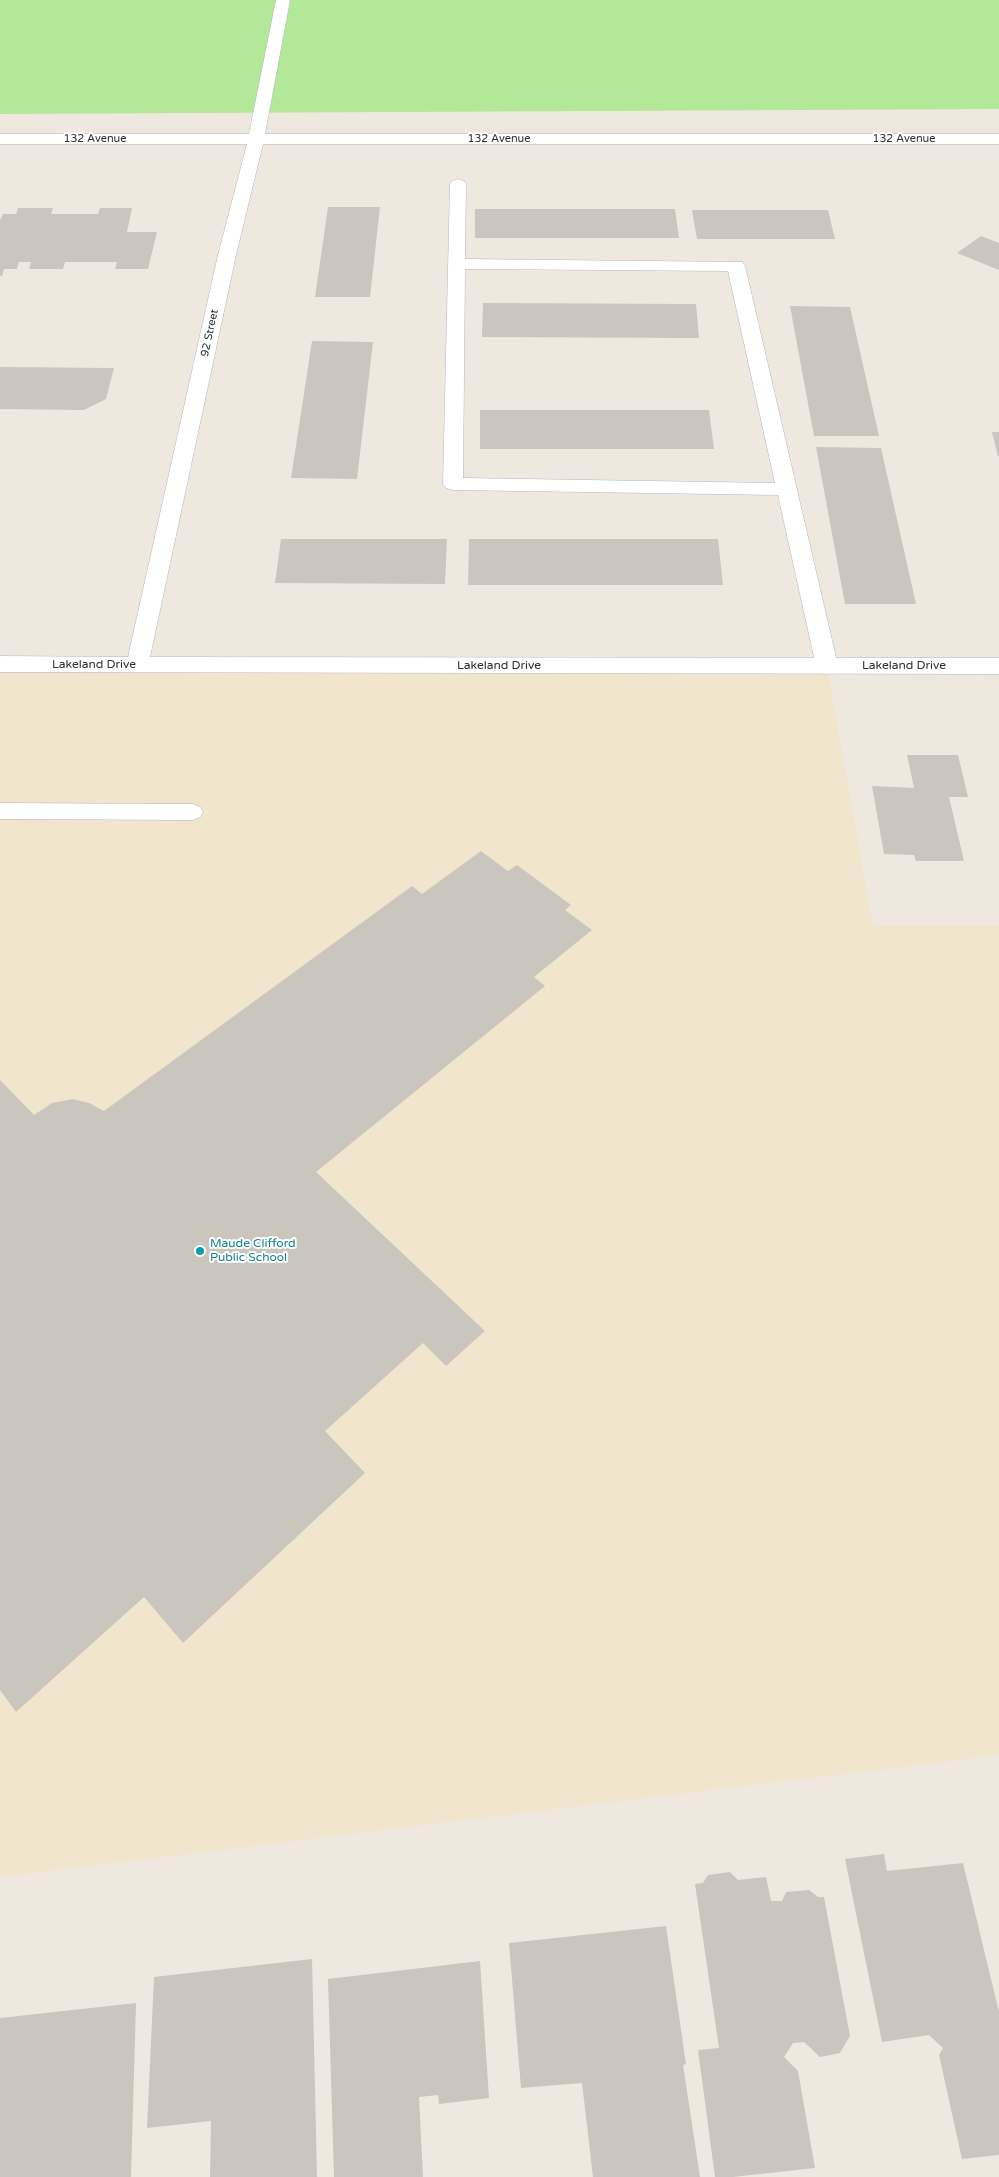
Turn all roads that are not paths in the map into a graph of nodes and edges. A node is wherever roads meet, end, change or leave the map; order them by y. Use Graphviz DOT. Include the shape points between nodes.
graph roads {
  1 [pos="283,0"];
  2 [pos="0,139"];
  3 [pos="999,139"];
  4 [pos="256,140"];
  5 [pos="458,184"];
  6 [pos="457,264"];
  7 [pos="786,490"];
  8 [pos="0,664"];
  9 [pos="137,665"];
  10 [pos="827,666"];
  11 [pos="999,666"];
  12 [pos="0,811"];
  13 [pos="193,812"];
  1 -- 4 [label="street, 92 Street"];
  2 -- 4 [label="street, 132 Avenue"];
  3 -- 4 [label="street, 132 Avenue"];
  4 -- 9 [label="street, 92 Street" via="227,255"];
  5 -- 6 [label="street"];
  6 -- 7 [label="street" via="736,266"];
  6 -- 7 [label="street" via="453,484"];
  7 -- 10 [label="street"];
  8 -- 9 [label="street, Lakeland Drive"];
  9 -- 10 [label="street, Lakeland Drive"];
  10 -- 11 [label="street, Lakeland Drive"];
  12 -- 13 [label="lane"];
}
